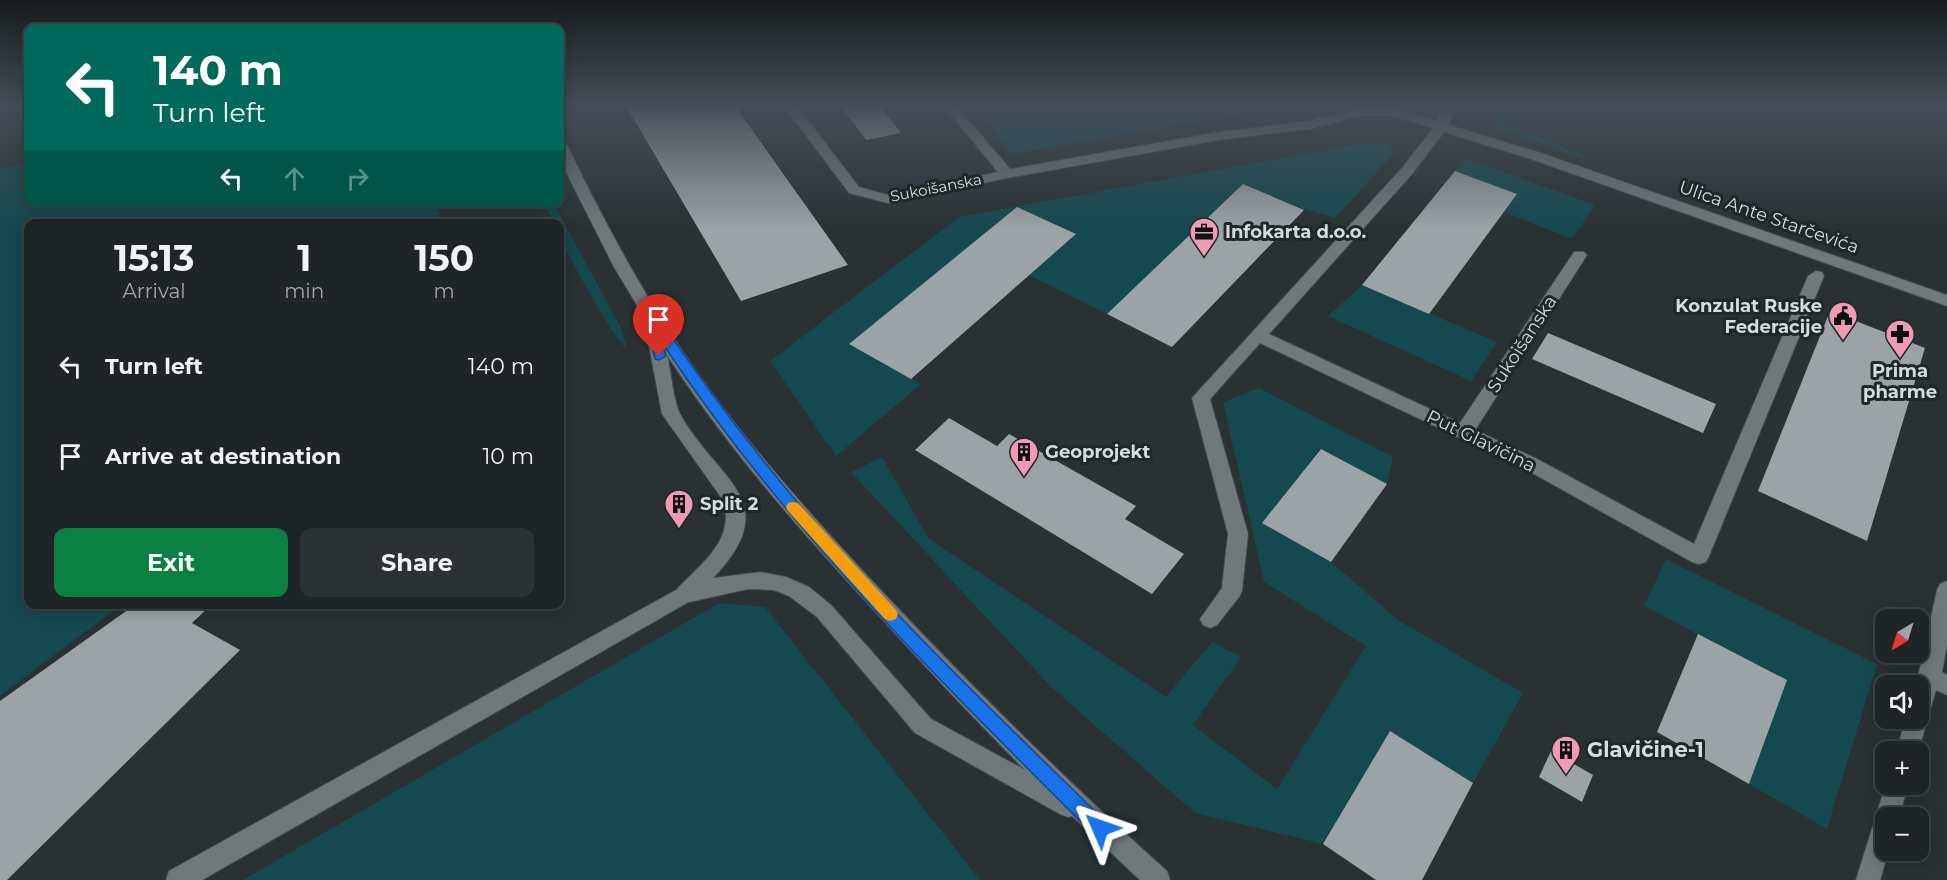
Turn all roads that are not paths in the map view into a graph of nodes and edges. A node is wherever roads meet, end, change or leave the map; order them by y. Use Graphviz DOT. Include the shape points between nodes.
graph roads {
  1 [pos="822,147"];
  2 [pos="984,147"];
  3 [pos="1157,147"];
  4 [pos="1425,147"];
  5 [pos="1507,147"];
  6 [pos="564,152"];
  7 [pos="1007,174"];
  8 [pos="1579,255"];
  9 [pos="1816,276"];
  10 [pos="1947,301"];
  11 [pos="652,317"];
  12 [pos="1259,336"];
  13 [pos="1464,432"];
  14 [pos="1947,590"];
  15 [pos="685,594"];
  16 [pos="1210,619"];
  17 [pos="1938,681"];
  18 [pos="1929,695"];
  19 [pos="1086,816"];
  20 [pos="1875,856"];
  21 [pos="178,880"];
  22 [pos="1158,880"];
  23 [pos="1868,880"];
  1 -- 7 [label="street, Sukoišanska" via="854,189 888,200"];
  2 -- 7 [label="street"];
  3 -- 7 [label="street, Sukoišanska"];
  4 -- 12 [label="street"];
  5 -- 10 [label="street, Ulica Ante Starčevića"];
  6 -- 11 [label="street"];
  8 -- 13 [label="street, Sukoišanska"];
  9 -- 13 [label="street, Put Glavičina" via="1699,556"];
  11 -- 15 [label="street" via="670,414 731,497 737,513 729,544"];
  11 -- 19 [label="street" via="702,391 810,528 956,686"];
  12 -- 13 [label="street, Put Glavičina"];
  12 -- 16 [label="street" via="1201,398 1238,534 1232,591"];
  14 -- 17 [label="street" via="1936,642"];
  15 -- 19 [label="street" via="729,583 760,582 785,584 805,595 824,611 923,726"];
  15 -- 21 [label="street"];
  17 -- 18 [label="street"];
  19 -- 22 [label="street"];
  20 -- 23 [label="street"];
}
